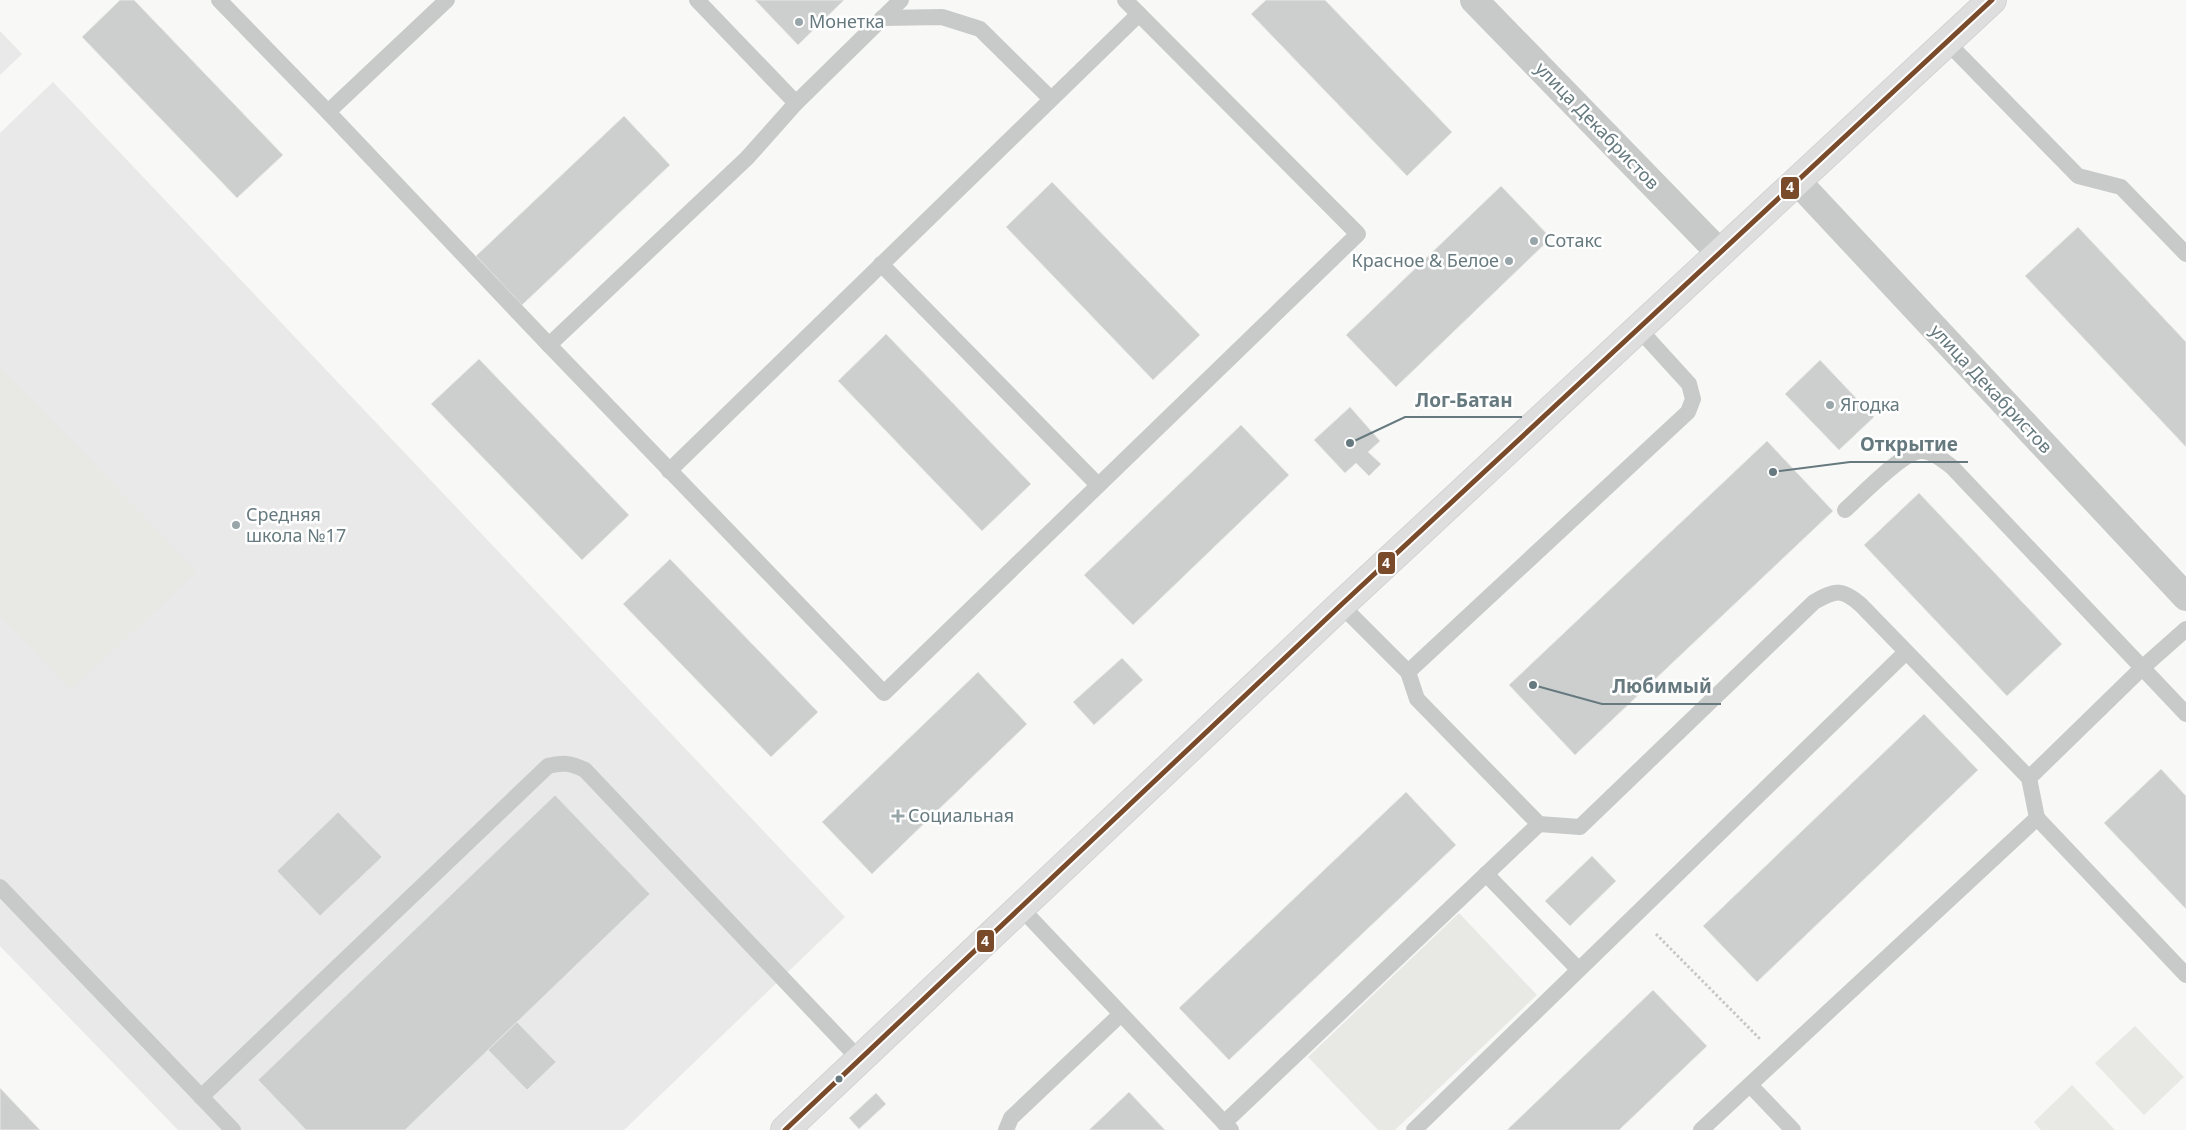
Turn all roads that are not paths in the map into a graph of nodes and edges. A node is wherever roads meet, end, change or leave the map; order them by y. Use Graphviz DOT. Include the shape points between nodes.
graph roads {
  1 [pos="219,0"];
  2 [pos="448,0"];
  3 [pos="697,0"];
  4 [pos="901,0"];
  5 [pos="1125,0"];
  6 [pos="1474,0"];
  7 [pos="1992,0"];
  8 [pos="1139,14"];
  9 [pos="882,18"];
  10 [pos="1948,42"];
  11 [pos="1051,100"];
  12 [pos="796,103"];
  13 [pos="328,112"];
  14 [pos="1797,181"];
  15 [pos="1719,252"];
  16 [pos="2186,254"];
  17 [pos="881,264"];
  18 [pos="1638,328"];
  19 [pos="549,344"];
  20 [pos="669,471"];
  21 [pos="1098,485"];
  22 [pos="1845,510"];
  23 [pos="2186,597"];
  24 [pos="1341,605"];
  25 [pos="2186,629"];
  26 [pos="1906,652"];
  27 [pos="2142,668"];
  28 [pos="1408,672"];
  29 [pos="2186,714"];
  30 [pos="2029,778"];
  31 [pos="2037,818"];
  32 [pos="1539,824"];
  33 [pos="1486,874"];
  34 [pos="0,887"];
  35 [pos="1020,907"];
  36 [pos="1578,969"];
  37 [pos="2186,975"];
  38 [pos="1120,1015"];
  39 [pos="860,1060"];
  40 [pos="1750,1085"];
  41 [pos="201,1097"];
  42 [pos="1228,1127"];
  43 [pos="233,1130"];
  44 [pos="785,1130"];
  45 [pos="1006,1130"];
  46 [pos="1414,1130"];
  47 [pos="1701,1130"];
  48 [pos="1794,1130"];
  1 -- 13 [label="lane"];
  2 -- 13 [label="lane"];
  3 -- 12 [label="lane"];
  4 -- 9 [label="lane"];
  5 -- 8 [label="lane"];
  6 -- 15 [label="street, улица Декабристов"];
  7 -- 10 [label="street"];
  8 -- 11 [label="lane"];
  8 -- 21 [label="lane" via="1358,234"];
  9 -- 11 [label="lane" via="942,17 980,29"];
  9 -- 12 [label="lane"];
  10 -- 14 [label="street"];
  10 -- 16 [label="lane" via="2078,176 2121,187"];
  11 -- 17 [label="lane"];
  12 -- 19 [label="lane" via="747,158"];
  13 -- 19 [label="lane"];
  14 -- 15 [label="street"];
  14 -- 23 [label="street, улица Декабристов"];
  15 -- 18 [label="street"];
  17 -- 20 [label="lane"];
  17 -- 21 [label="lane"];
  18 -- 24 [label="street"];
  18 -- 28 [label="lane" via="1689,384 1693,399 1688,412"];
  19 -- 20 [label="lane"];
  20 -- 21 [label="lane" via="884,694"];
  22 -- 27 [label="lane" via="1904,457 1921,450 1935,455 1952,467"];
  24 -- 28 [label="lane"];
  24 -- 35 [label="street"];
  25 -- 27 [label="lane"];
  26 -- 30 [label="lane"];
  26 -- 32 [label="lane" via="1848,594 1830,593 1814,602 1580,827"];
  26 -- 36 [label="lane"];
  27 -- 29 [label="lane"];
  27 -- 30 [label="lane"];
  28 -- 32 [label="lane" via="1417,699"];
  30 -- 31 [label="lane"];
  31 -- 37 [label="lane"];
  31 -- 40 [label="lane"];
  32 -- 33 [label="lane"];
  33 -- 36 [label="lane"];
  33 -- 42 [label="lane"];
  34 -- 41 [label="lane"];
  35 -- 38 [label="lane"];
  35 -- 39 [label="street"];
  36 -- 46 [label="lane"];
  38 -- 42 [label="lane"];
  38 -- 45 [label="lane" via="1011,1118"];
  39 -- 41 [label="lane" via="585,770 560,762 548,766"];
  39 -- 44 [label="street"];
  40 -- 47 [label="lane"];
  40 -- 48 [label="lane"];
  41 -- 43 [label="lane"];
}
